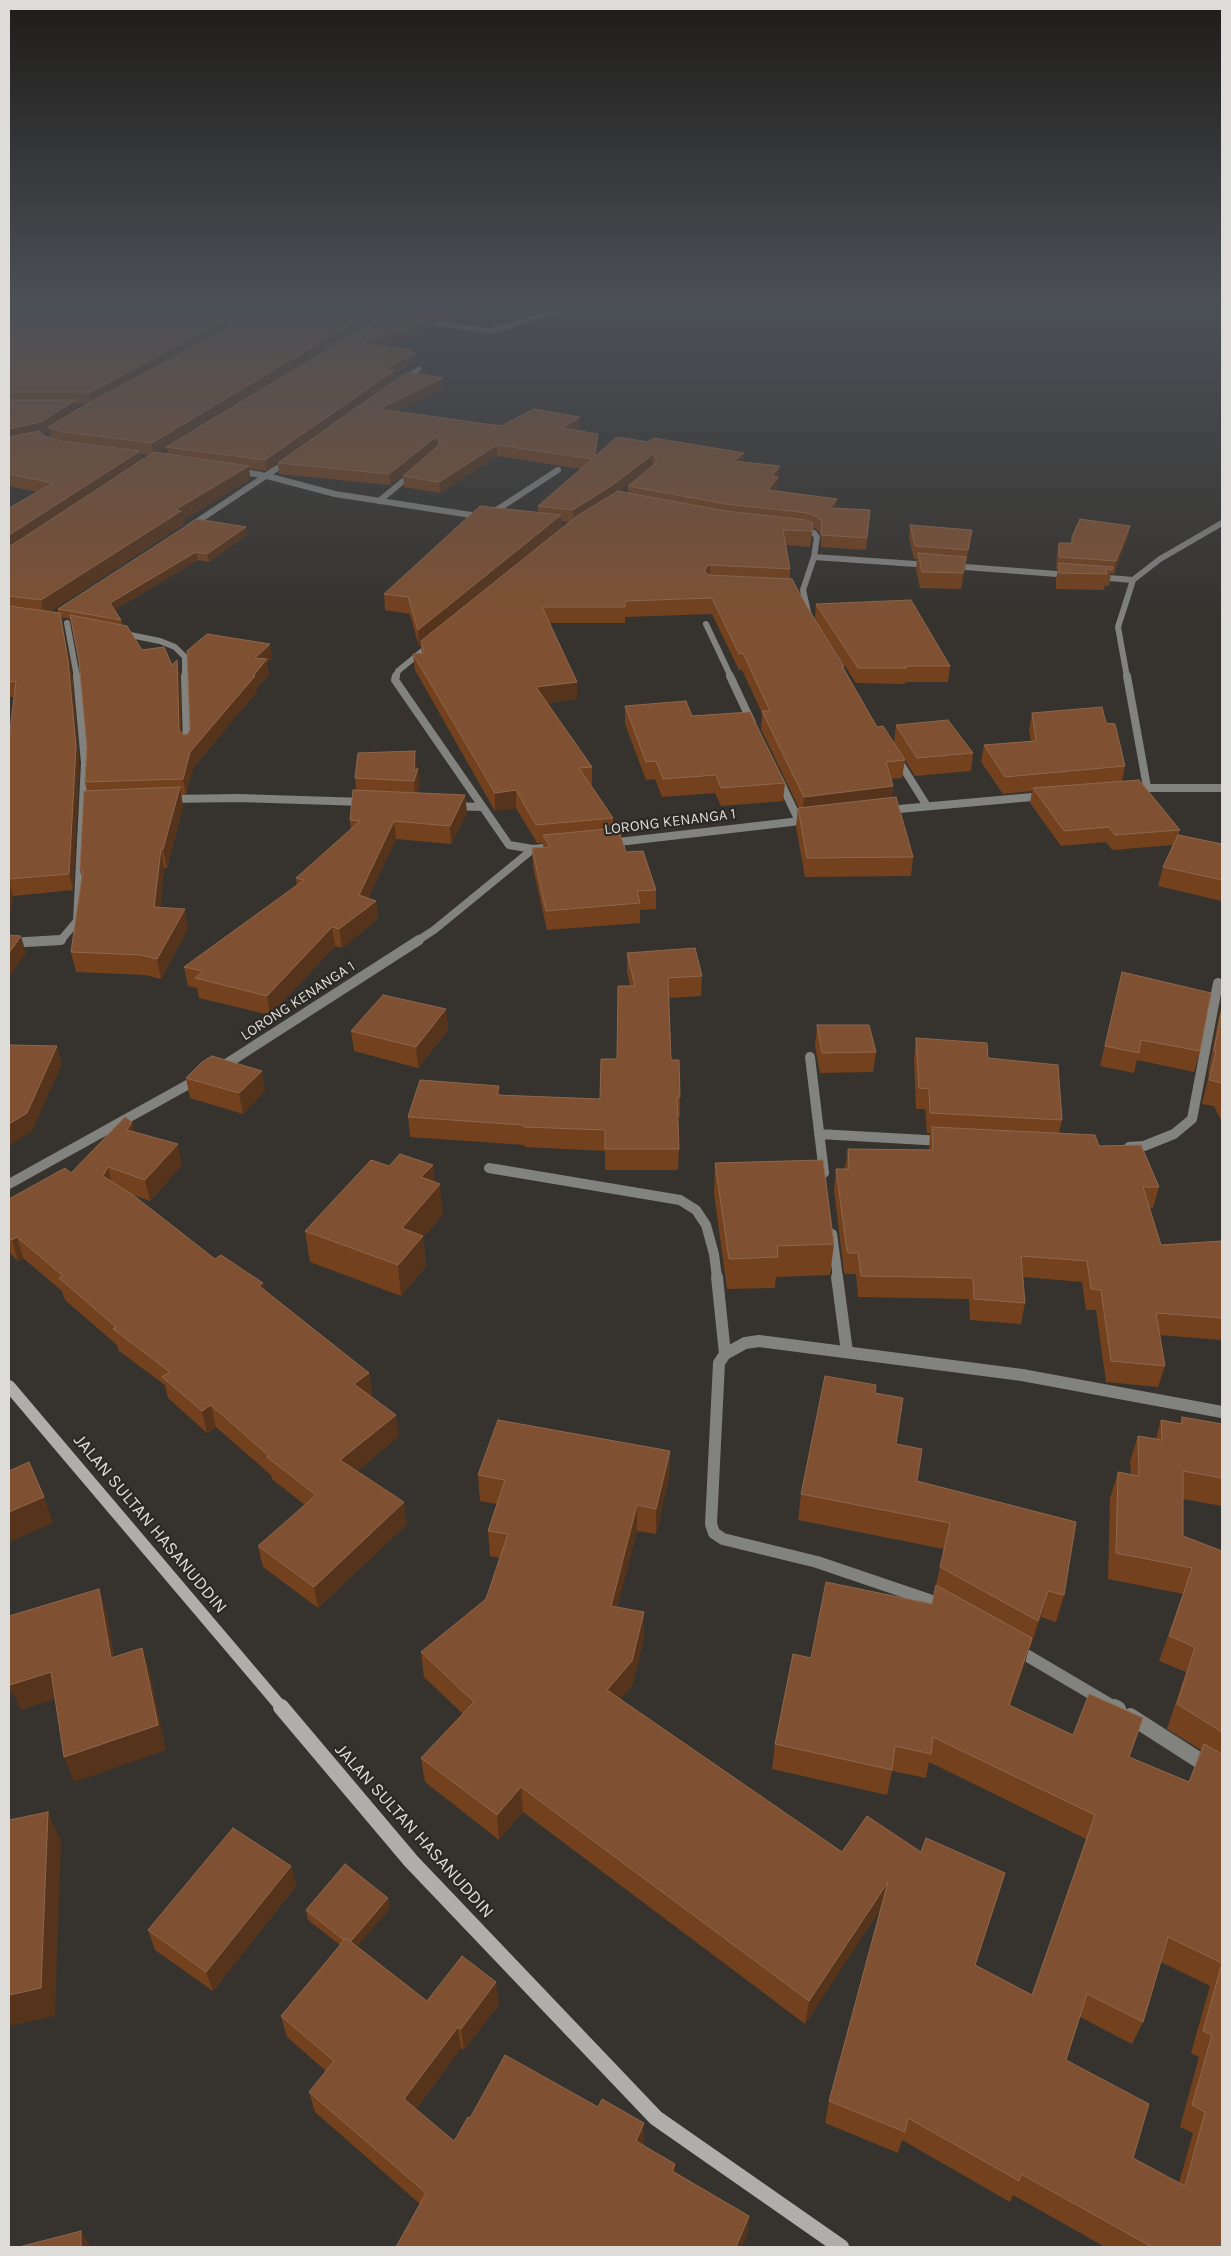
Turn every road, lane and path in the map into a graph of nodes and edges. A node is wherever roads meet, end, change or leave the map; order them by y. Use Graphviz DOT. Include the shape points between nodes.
graph roads {
  1 [pos="299,454"];
  2 [pos="232,470"];
  3 [pos="558,470"];
  4 [pos="415,471"];
  5 [pos="267,476"];
  6 [pos="379,501"];
  7 [pos="486,517"];
  8 [pos="496,518"];
  9 [pos="1222,523"];
  10 [pos="185,529"];
  11 [pos="797,530"];
  12 [pos="814,557"];
  13 [pos="938,565"];
  14 [pos="948,566"];
  15 [pos="1075,576"];
  16 [pos="1085,576"];
  17 [pos="1133,580"];
  18 [pos="794,589"];
  19 [pos="803,590"];
  20 [pos="57,621"];
  21 [pos="67,623"];
  22 [pos="76,624"];
  23 [pos="706,624"];
  24 [pos="815,629"];
  25 [pos="113,632"];
  26 [pos="440,637"];
  27 [pos="756,732"];
  28 [pos="187,745"];
  29 [pos="895,755"];
  30 [pos="774,767"];
  31 [pos="1147,786"];
  32 [pos="1222,788"];
  33 [pos="1118,789"];
  34 [pos="1051,795"];
  35 [pos="158,800"];
  36 [pos="92,803"];
  37 [pos="374,803"];
  38 [pos="82,804"];
  39 [pos="442,806"];
  40 [pos="927,806"];
  41 [pos="481,807"];
  42 [pos="878,812"];
  43 [pos="819,819"];
  44 [pos="799,821"];
  45 [pos="605,843"];
  46 [pos="551,848"];
  47 [pos="534,849"];
  48 [pos="9,943"];
  49 [pos="1218,983"];
  50 [pos="810,1057"];
  51 [pos="819,1134"];
  52 [pos="955,1142"];
  53 [pos="1114,1148"];
  54 [pos="489,1168"];
  55 [pos="9,1184"];
  56 [pos="825,1184"];
  57 [pos="830,1224"];
  58 [pos="847,1352"];
  59 [pos="725,1354"];
  60 [pos="9,1386"];
  61 [pos="1222,1412"];
  62 [pos="954,1614"];
  63 [pos="1007,1644"];
  64 [pos="1222,1775"];
  65 [pos="841,2247"];
  1 -- 5 [label="street"];
  2 -- 5 [label="street"];
  3 -- 7 [label="street"];
  4 -- 6 [label="street"];
  5 -- 6 [label="street" via="335,494"];
  5 -- 10 [label="street"];
  6 -- 7 [label="street"];
  7 -- 8 [label="street"];
  9 -- 17 [label="street" via="1160,559"];
  11 -- 12 [label="street" via="814,533 817,537"];
  12 -- 13 [label="street"];
  12 -- 19 [label="street"];
  14 -- 15 [label="street"];
  16 -- 17 [label="street"];
  17 -- 31 [label="street" via="1118,627"];
  18 -- 19 [label="street"];
  19 -- 24 [label="street"];
  20 -- 21 [label="street"];
  21 -- 22 [label="street"];
  21 -- 38 [label="street" via="80,692 86,763"];
  23 -- 27 [label="street"];
  25 -- 28 [label="street" via="160,641 175,647 185,657"];
  26 -- 41 [label="street" via="398,671 394,680"];
  29 -- 40 [label="street"];
  30 -- 44 [label="street"];
  31 -- 32 [label="street"];
  31 -- 33 [label="street"];
  34 -- 40 [label="street"];
  35 -- 37 [label="street" via="240,798"];
  36 -- 38 [label="street"];
  38 -- 48 [label="street" via="77,921 62,940"];
  39 -- 41 [label="street"];
  40 -- 42 [label="street"];
  41 -- 47 [label="street" via="509,845"];
  43 -- 44 [label="street, LORONG KENANGA 1"];
  44 -- 45 [label="street, LORONG KENANGA 1"];
  46 -- 47 [label="street"];
  47 -- 55 [label="street, LORONG KENANGA 1" via="434,930 207,1075"];
  49 -- 53 [label="street" via="1192,1119 1174,1134 1144,1146"];
  50 -- 51 [label="street"];
  51 -- 52 [label="street"];
  51 -- 56 [label="street"];
  54 -- 59 [label="street" via="680,1200 696,1210 706,1225 714,1254"];
  57 -- 58 [label="street"];
  58 -- 59 [label="street" via="759,1341 745,1343"];
  58 -- 61 [label="street" via="1022,1375"];
  59 -- 62 [label="street" via="719,1363 711,1524 714,1533 723,1539 817,1562 919,1597"];
  60 -- 65 [label="street, JALAN SULTAN HASANUDDIN" via="411,1861 656,2118"];
  63 -- 64 [label="street" via="1085,1688"];
}
